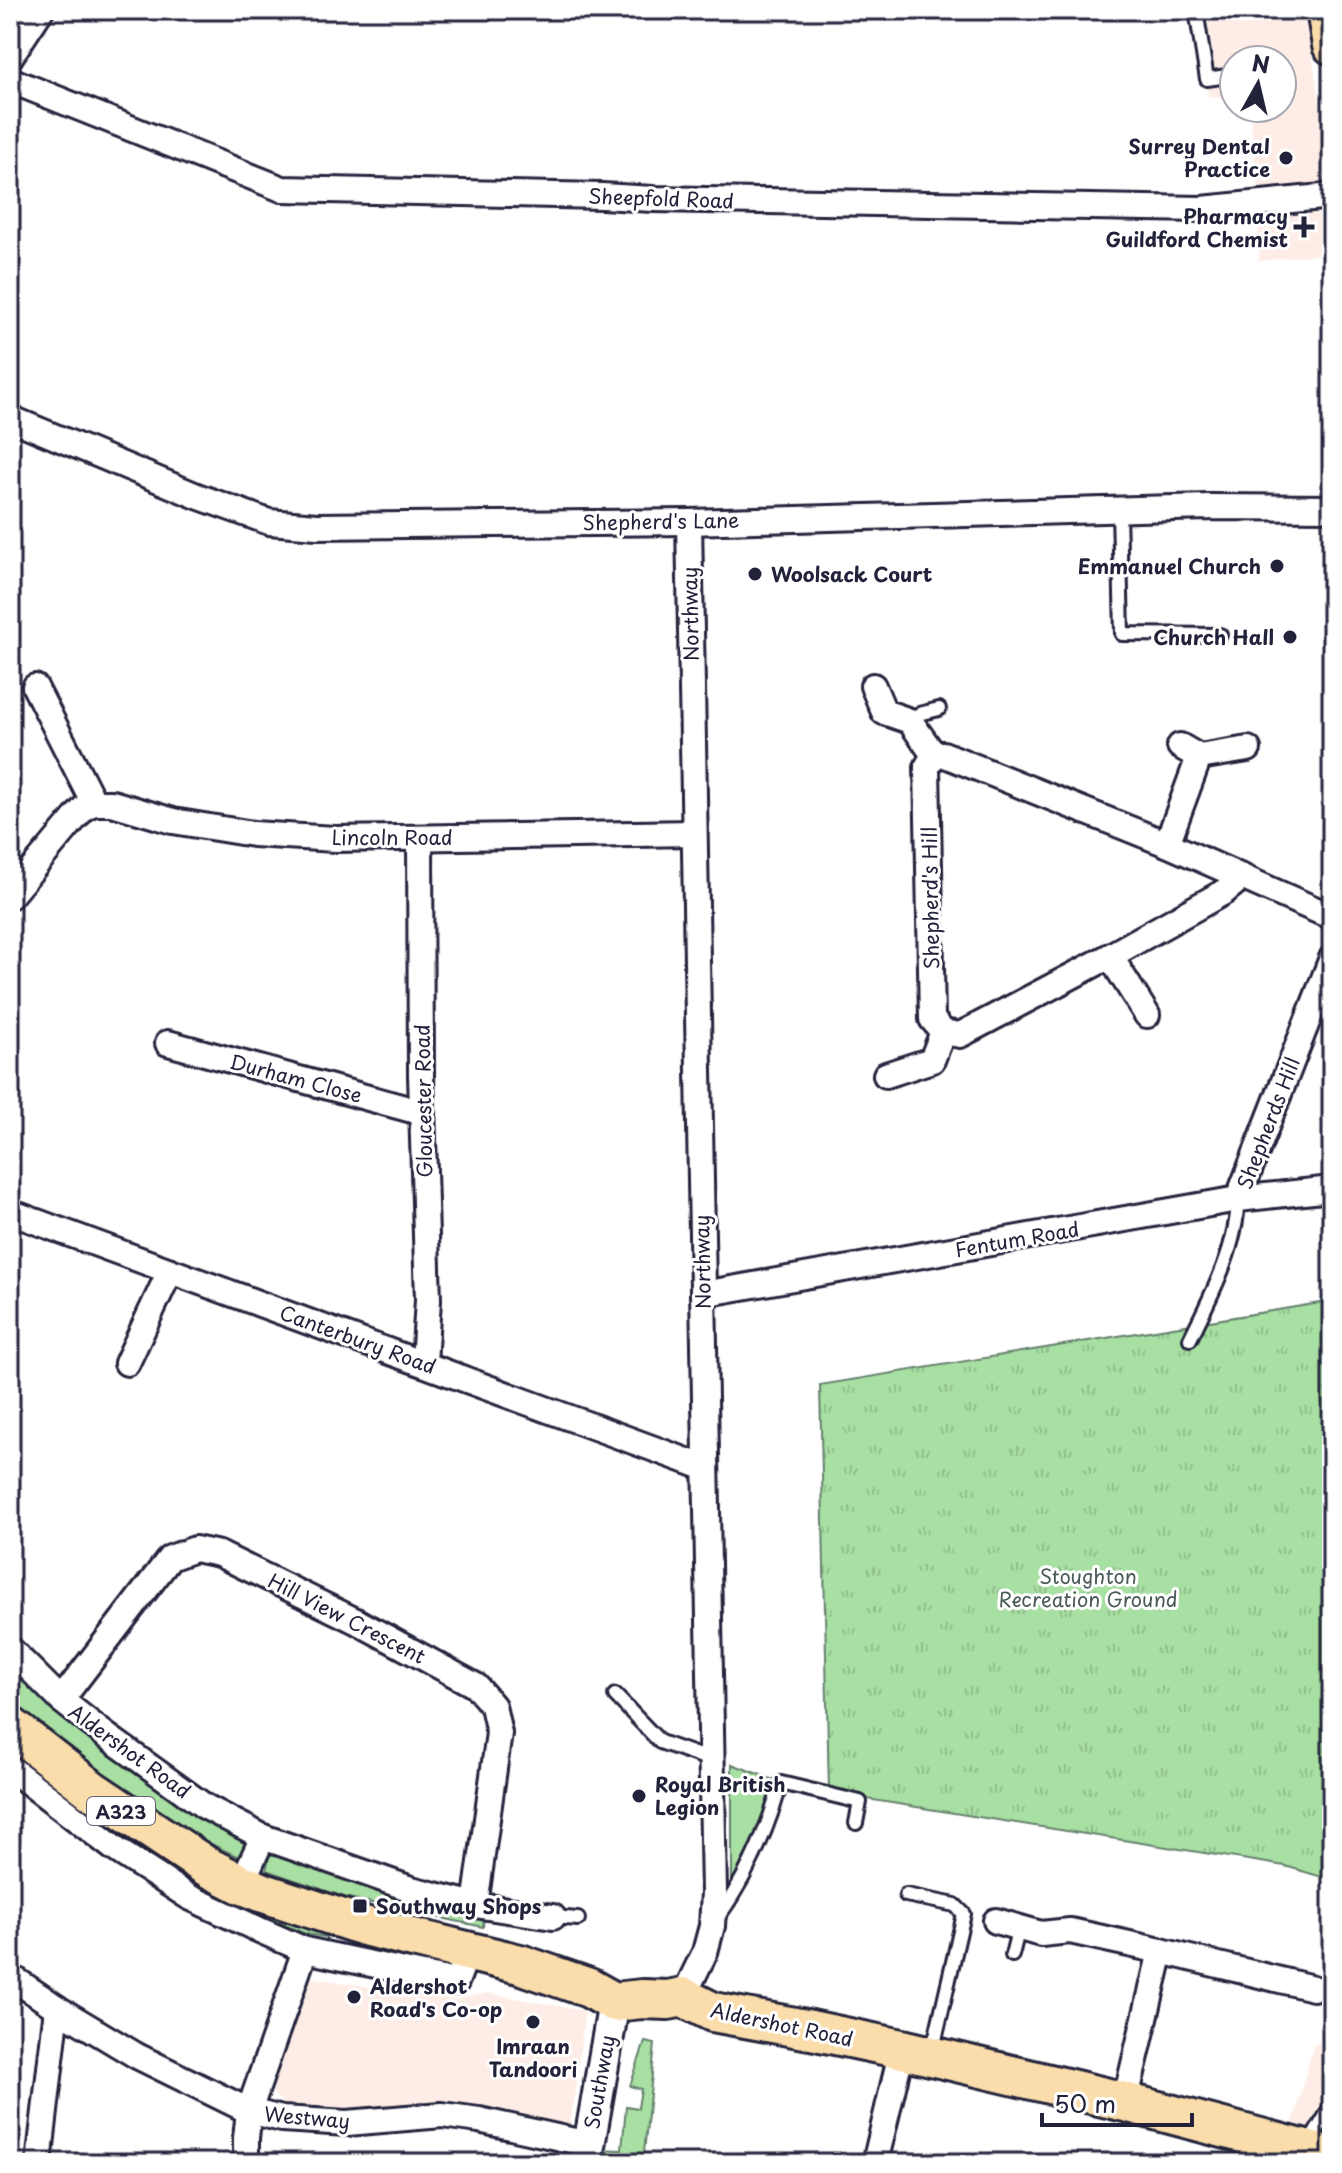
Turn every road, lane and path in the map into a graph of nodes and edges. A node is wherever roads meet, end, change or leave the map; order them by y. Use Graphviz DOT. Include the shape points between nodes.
graph roads {
  1 [pos="41,10"];
  2 [pos="1196,10"];
  3 [pos="1326,10"];
  4 [pos="1332,45"];
  5 [pos="10,57"];
  6 [pos="1218,77"];
  7 [pos="10,80"];
  8 [pos="1332,196"];
  9 [pos="10,418"];
  10 [pos="1332,508"];
  11 [pos="1119,510"];
  12 [pos="689,522"];
  13 [pos="1220,635"];
  14 [pos="873,686"];
  15 [pos="35,687"];
  16 [pos="939,709"];
  17 [pos="910,721"];
  18 [pos="1248,749"];
  19 [pos="934,755"];
  20 [pos="94,803"];
  21 [pos="694,833"];
  22 [pos="420,838"];
  23 [pos="1167,844"];
  24 [pos="1242,877"];
  25 [pos="10,896"];
  26 [pos="1332,917"];
  27 [pos="1110,956"];
  28 [pos="1332,958"];
  29 [pos="1147,1015"];
  30 [pos="943,1032"];
  31 [pos="168,1043"];
  32 [pos="886,1075"];
  33 [pos="423,1113"];
  34 [pos="1332,1189"];
  35 [pos="1238,1199"];
  36 [pos="10,1212"];
  37 [pos="170,1271"];
  38 [pos="703,1294"];
  39 [pos="1190,1339"];
  40 [pos="127,1363"];
  41 [pos="424,1363"];
  42 [pos="706,1468"];
  43 [pos="10,1649"];
  44 [pos="615,1695"];
  45 [pos="61,1700"];
  46 [pos="10,1726"];
  47 [pos="711,1760"];
  48 [pos="10,1768"];
  49 [pos="856,1823"];
  50 [pos="263,1837"];
  51 [pos="241,1884"];
  52 [pos="906,1895"];
  53 [pos="475,1905"];
  54 [pos="553,1917"];
  55 [pos="578,1919"];
  56 [pos="1008,1924"];
  57 [pos="712,1926"];
  58 [pos="305,1950"];
  59 [pos="468,1951"];
  60 [pos="1161,1951"];
  61 [pos="1012,1955"];
  62 [pos="10,1976"];
  63 [pos="1323,1992"];
  64 [pos="683,1997"];
  65 [pos="614,2002"];
  66 [pos="57,2008"];
  67 [pos="916,2053"];
  68 [pos="1125,2102"];
  69 [pos="1332,2105"];
  70 [pos="249,2111"];
  71 [pos="587,2153"];
  72 [pos="1319,2153"];
  73 [pos="39,2163"];
  74 [pos="246,2163"];
  75 [pos="875,2163"];
  1 -- 5 [label="street"];
  2 -- 6 [label="lane" via="1207,79"];
  3 -- 4 [label="main road"];
  7 -- 8 [label="street, Sheepfold Road" via="282,189 1202,209"];
  9 -- 12 [label="street, Shepherd's Lane" via="269,522"];
  10 -- 11 [label="street, Shepherd's Lane"];
  11 -- 12 [label="street, Shepherd's Lane"];
  11 -- 13 [label="lane" via="1122,634"];
  12 -- 21 [label="street, Northway"];
  14 -- 17 [label="street" via="884,712"];
  15 -- 20 [label="street"];
  16 -- 17 [label="lane"];
  17 -- 19 [label="street"];
  18 -- 23 [label="street" via="1190,751"];
  19 -- 23 [label="street" via="943,754"];
  19 -- 30 [label="street, Shepherd's Hill" via="927,767 932,1019"];
  20 -- 22 [label="street, Lincoln Road" via="253,834"];
  20 -- 25 [label="street"];
  21 -- 22 [label="street, Lincoln Road"];
  21 -- 38 [label="street, Northway"];
  22 -- 33 [label="street, Gloucester Road"];
  23 -- 24 [label="street"];
  24 -- 26 [label="street"];
  24 -- 27 [label="street"];
  27 -- 29 [label="street"];
  27 -- 30 [label="street" via="960,1035"];
  28 -- 35 [label="street, Shepherds Hill"];
  30 -- 32 [label="street" via="932,1060"];
  31 -- 33 [label="street, Durham Close"];
  33 -- 41 [label="street, Gloucester Road" via="428,1300"];
  34 -- 35 [label="street, Fentum Road"];
  35 -- 38 [label="street, Fentum Road"];
  35 -- 39 [label="lane" via="1238,1221 1227,1254"];
  36 -- 37 [label="street, Canterbury Road"];
  37 -- 40 [label="street"];
  37 -- 41 [label="street, Canterbury Road"];
  38 -- 42 [label="street, Northway"];
  41 -- 42 [label="street, Canterbury Road"];
  42 -- 47 [label="street, Northway"];
  43 -- 45 [label="street, Aldershot Road"];
  44 -- 47 [label="lane" via="660,1742"];
  45 -- 50 [label="street, Aldershot Road" via="204,1806"];
  45 -- 53 [label="street, Hill View Crescent" via="170,1558 195,1549 219,1554 356,1621 476,1686 493,1706 499,1733"];
  46 -- 51 [label="main road, A323" via="123,1812"];
  47 -- 57 [label="street, Northway"];
  48 -- 58 [label="street" via="115,1849 189,1897"];
  49 -- 57 [label="lane" via="860,1802 781,1783 734,1894"];
  50 -- 51 [label="street"];
  50 -- 53 [label="street, Aldershot Road" via="411,1889"];
  51 -- 59 [label="main road, A323" via="364,1926"];
  52 -- 67 [label="lane" via="955,1905 964,1914"];
  53 -- 54 [label="street, Aldershot Road"];
  54 -- 55 [label="lane"];
  56 -- 60 [label="street" via="1041,1934 1070,1931"];
  56 -- 61 [label="lane"];
  57 -- 64 [label="street, Northway"];
  58 -- 59 [label="street" via="456,1982"];
  58 -- 70 [label="street"];
  59 -- 65 [label="main road, A323" via="589,1988"];
  60 -- 63 [label="street"];
  60 -- 68 [label="street"];
  62 -- 66 [label="street, Westway"];
  64 -- 65 [label="main road, Aldershot Road"];
  64 -- 67 [label="main road, Aldershot Road" via="713,2012"];
  65 -- 71 [label="street, Southway"];
  66 -- 70 [label="street, Westway" via="137,2056"];
  66 -- 73 [label="street"];
  67 -- 68 [label="main road, Aldershot Road"];
  67 -- 75 [label="street"];
  68 -- 72 [label="main road, Aldershot Road"];
  69 -- 72 [label="lane"];
  70 -- 71 [label="street, Westway" via="347,2123 442,2115 479,2120"];
  70 -- 74 [label="street"];
}
